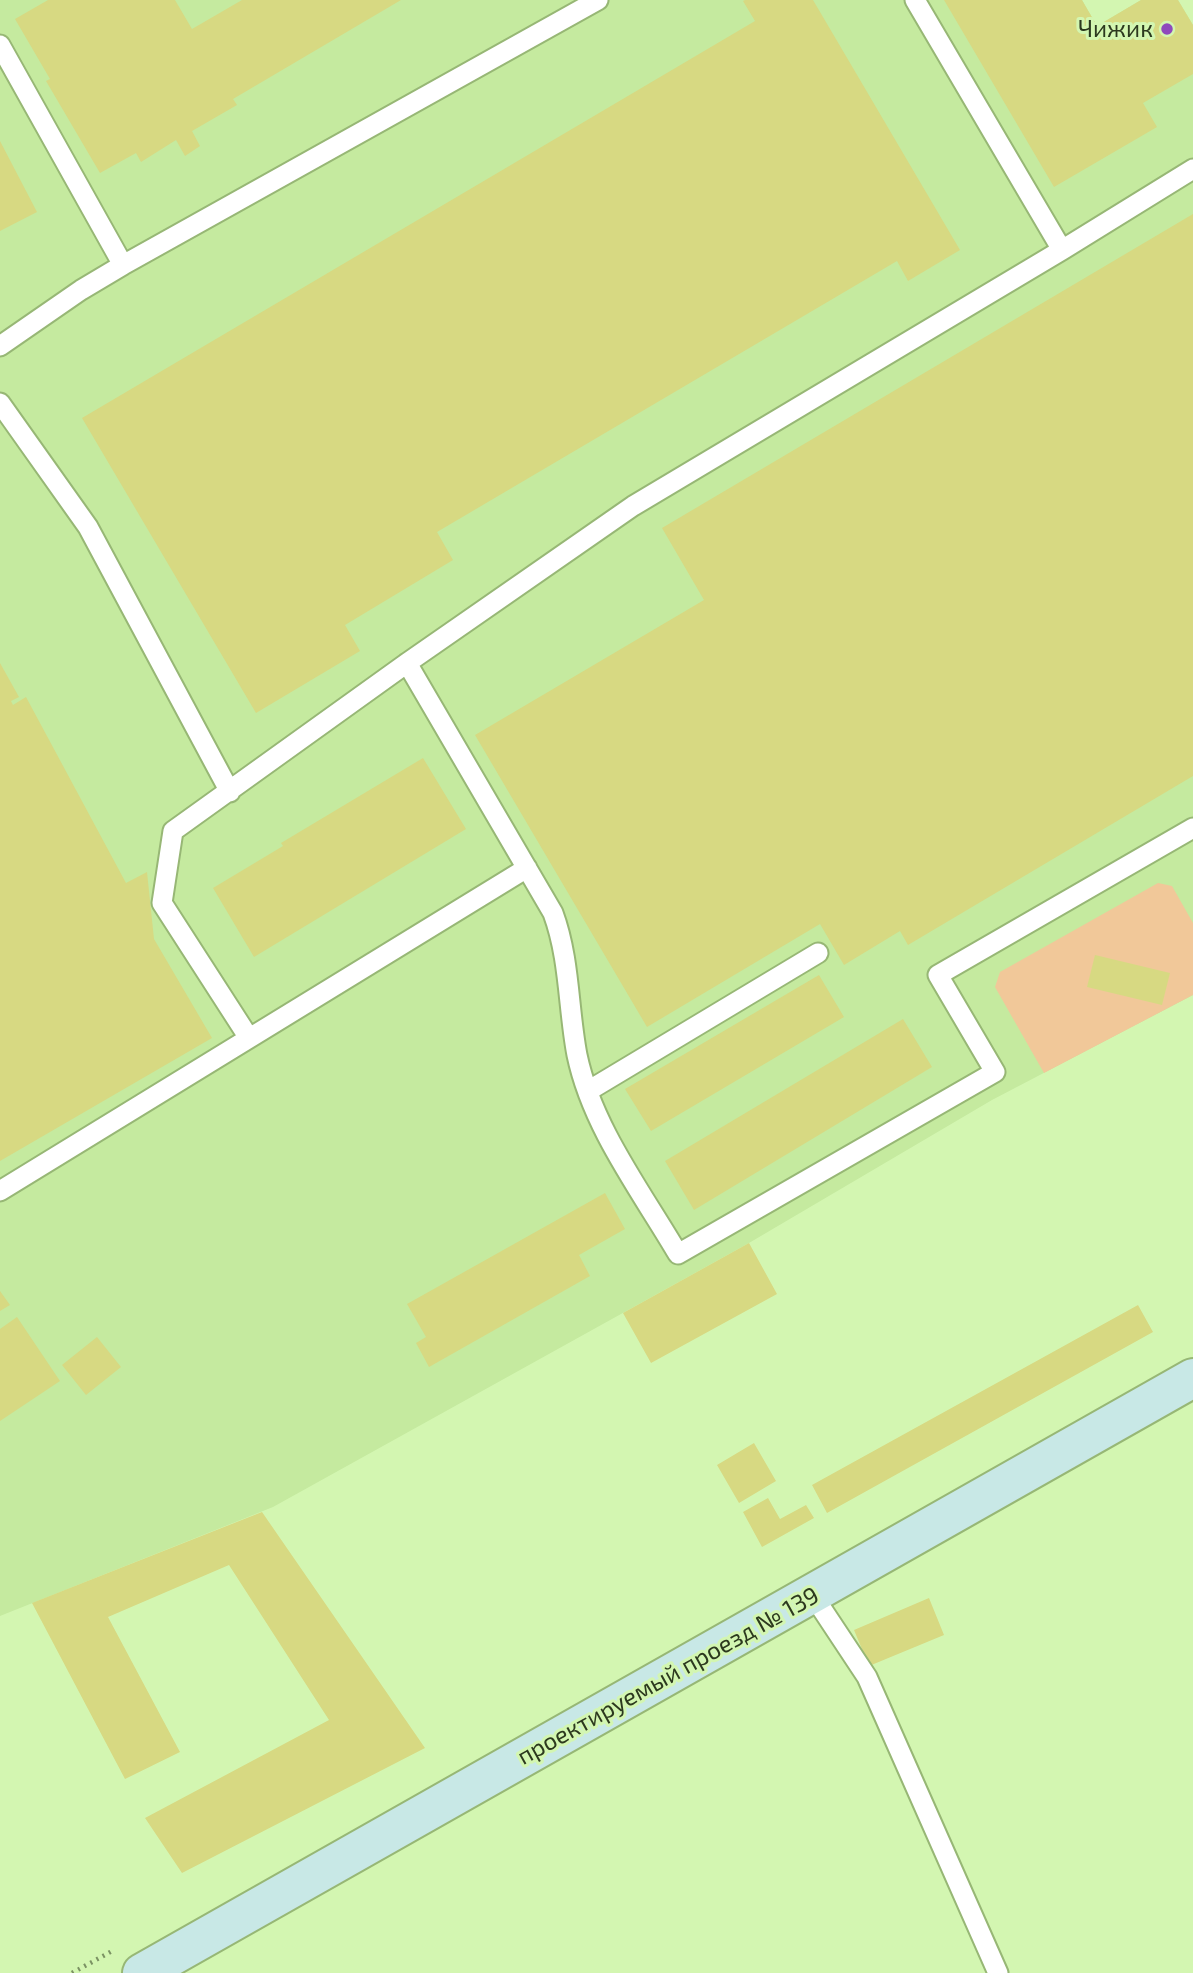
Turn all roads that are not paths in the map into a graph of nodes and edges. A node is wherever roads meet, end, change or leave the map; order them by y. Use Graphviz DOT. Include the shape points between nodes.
graph roads {
  1 [pos="597,0"];
  2 [pos="915,0"];
  3 [pos="0,45"];
  4 [pos="1193,169"];
  5 [pos="1062,250"];
  6 [pos="123,265"];
  7 [pos="0,346"];
  8 [pos="0,403"];
  9 [pos="407,663"];
  10 [pos="230,792"];
  11 [pos="1193,828"];
  12 [pos="527,868"];
  13 [pos="818,953"];
  14 [pos="249,1038"];
  15 [pos="588,1091"];
  16 [pos="0,1191"];
  17 [pos="1193,1378"];
  18 [pos="812,1594"];
  19 [pos="142,1973"];
  20 [pos="998,1973"];
  1 -- 6 [label="lane"];
  2 -- 5 [label="lane"];
  3 -- 6 [label="lane"];
  4 -- 5 [label="lane"];
  5 -- 9 [label="lane" via="633,506"];
  6 -- 7 [label="lane"];
  8 -- 10 [label="lane" via="88,527"];
  9 -- 10 [label="lane"];
  9 -- 12 [label="lane"];
  10 -- 14 [label="lane" via="173,831 162,903"];
  11 -- 15 [label="lane" via="938,975 995,1072 678,1254 611,1142"];
  12 -- 14 [label="lane"];
  12 -- 15 [label="lane" via="563,939 577,1055"];
  13 -- 15 [label="lane"];
  14 -- 16 [label="lane"];
  17 -- 18 [label="street, проектируемый проезд № 139"];
  18 -- 19 [label="street, проектируемый проезд № 139"];
  18 -- 20 [label="lane" via="867,1677"];
}
